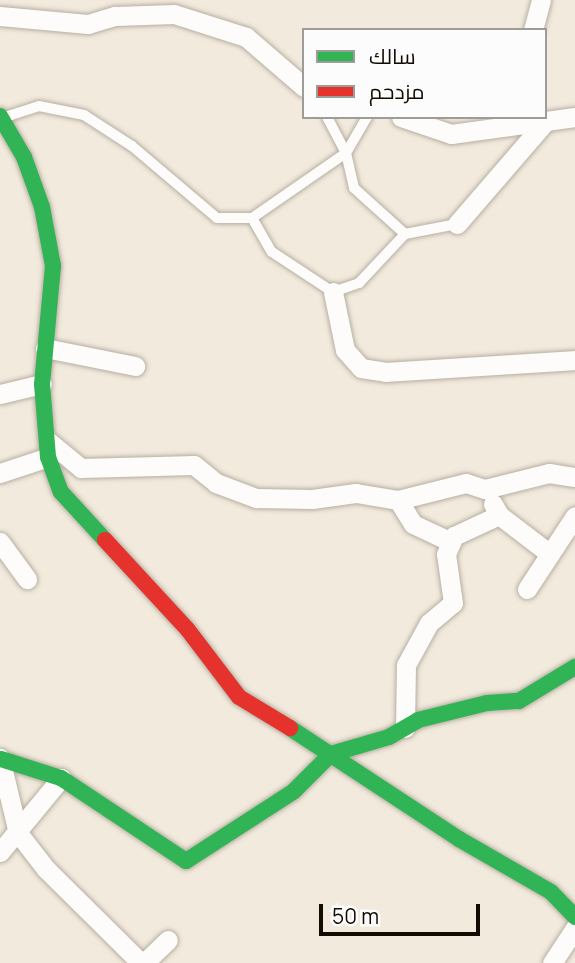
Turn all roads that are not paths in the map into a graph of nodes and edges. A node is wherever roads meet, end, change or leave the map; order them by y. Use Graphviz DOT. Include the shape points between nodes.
graph roads {
  1 [pos="23,0"];
  2 [pos="541,0"];
  3 [pos="172,7"];
  4 [pos="5,16"];
  5 [pos="534,28"];
  6 [pos="302,86"];
  7 [pos="1,117"];
  8 [pos="575,117"];
  9 [pos="328,119"];
  10 [pos="366,119"];
  11 [pos="407,119"];
  12 [pos="500,122"];
  13 [pos="545,122"];
  14 [pos="346,153"];
  15 [pos="252,218"];
  16 [pos="457,224"];
  17 [pos="405,234"];
  18 [pos="333,292"];
  19 [pos="45,348"];
  20 [pos="575,360"];
  21 [pos="135,366"];
  22 [pos="43,384"];
  23 [pos="0,394"];
  24 [pos="48,449"];
  25 [pos="0,474"];
  26 [pos="575,477"];
  27 [pos="485,489"];
  28 [pos="398,500"];
  29 [pos="499,515"];
  30 [pos="575,516"];
  31 [pos="0,542"];
  32 [pos="452,542"];
  33 [pos="550,554"];
  34 [pos="27,579"];
  35 [pos="527,589"];
  36 [pos="575,667"];
  37 [pos="405,728"];
  38 [pos="331,754"];
  39 [pos="1,758"];
  40 [pos="61,778"];
  41 [pos="18,833"];
  42 [pos="0,852"];
  43 [pos="574,916"];
  44 [pos="169,940"];
  45 [pos="142,963"];
  46 [pos="552,963"];
  1 -- 4 [label="street"];
  2 -- 5 [label="street"];
  3 -- 4 [label="street" via="88,24"];
  3 -- 6 [label="street" via="246,37"];
  7 -- 15 [label="lane" via="39,106 84,115 132,146 217,218"];
  7 -- 19 [label="street" via="24,157 42,206 53,266"];
  8 -- 13 [label="street"];
  9 -- 14 [label="lane"];
  10 -- 14 [label="lane"];
  11 -- 12 [label="street" via="451,134"];
  12 -- 13 [label="street"];
  13 -- 16 [label="street"];
  14 -- 15 [label="lane"];
  14 -- 17 [label="lane" via="354,188"];
  15 -- 18 [label="lane" via="272,252"];
  16 -- 17 [label="lane"];
  17 -- 18 [label="lane" via="359,283"];
  18 -- 20 [label="street" via="345,350 361,368 386,372"];
  19 -- 21 [label="street"];
  19 -- 22 [label="street"];
  22 -- 23 [label="street"];
  22 -- 24 [label="street"];
  24 -- 25 [label="street"];
  24 -- 28 [label="street" via="81,468 169,462 194,465 216,483 256,498 312,499 356,493"];
  24 -- 38 [label="street" via="61,492 188,630 239,696"];
  26 -- 27 [label="street" via="549,473"];
  27 -- 28 [label="street" via="466,483"];
  27 -- 29 [label="street"];
  28 -- 32 [label="street" via="412,524"];
  29 -- 32 [label="street" via="454,536"];
  29 -- 33 [label="street"];
  30 -- 33 [label="street"];
  31 -- 34 [label="street"];
  32 -- 37 [label="street" via="447,572 453,603 429,623 406,665"];
  33 -- 35 [label="street"];
  36 -- 37 [label="street" via="519,701 475,706"];
  37 -- 38 [label="street"];
  38 -- 40 [label="street" via="294,791 186,862"];
  38 -- 43 [label="street" via="459,839 541,885"];
  39 -- 40 [label="street"];
  39 -- 41 [label="street"];
  40 -- 41 [label="street"];
  41 -- 42 [label="street"];
  41 -- 45 [label="street" via="46,869"];
  43 -- 46 [label="street"];
  44 -- 45 [label="street"];
}
